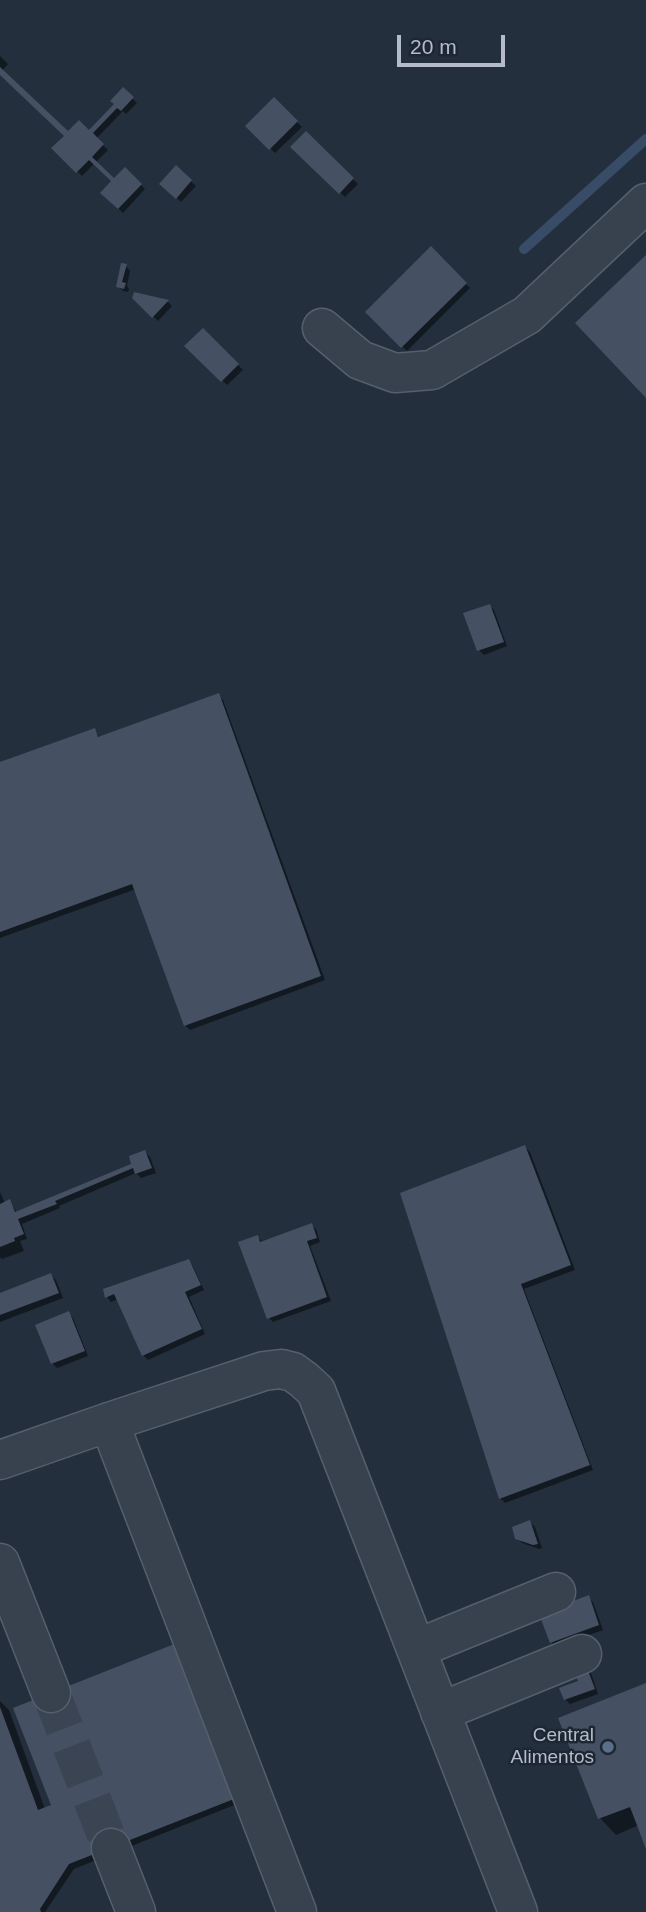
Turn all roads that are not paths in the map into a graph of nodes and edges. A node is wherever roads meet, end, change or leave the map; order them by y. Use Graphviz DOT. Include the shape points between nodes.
graph roads {
  1 [pos="646,203"];
  2 [pos="322,328"];
  3 [pos="109,1422"];
  4 [pos="0,1460"];
  5 [pos="0,1563"];
  6 [pos="556,1592"];
  7 [pos="416,1649"];
  8 [pos="582,1654"];
  9 [pos="51,1693"];
  10 [pos="440,1712"];
  11 [pos="111,1848"];
  12 [pos="130,1910"];
  13 [pos="297,1912"];
  14 [pos="517,1912"];
  1 -- 2 [label="street" via="527,316 432,370 395,373 360,360"];
  3 -- 4 [label="street"];
  3 -- 7 [label="street" via="264,1371 281,1369 304,1380 316,1391"];
  3 -- 13 [label="street"];
  5 -- 9 [label="street"];
  6 -- 7 [label="street"];
  7 -- 10 [label="street"];
  8 -- 10 [label="street"];
  10 -- 14 [label="street"];
  11 -- 12 [label="street"];
}
